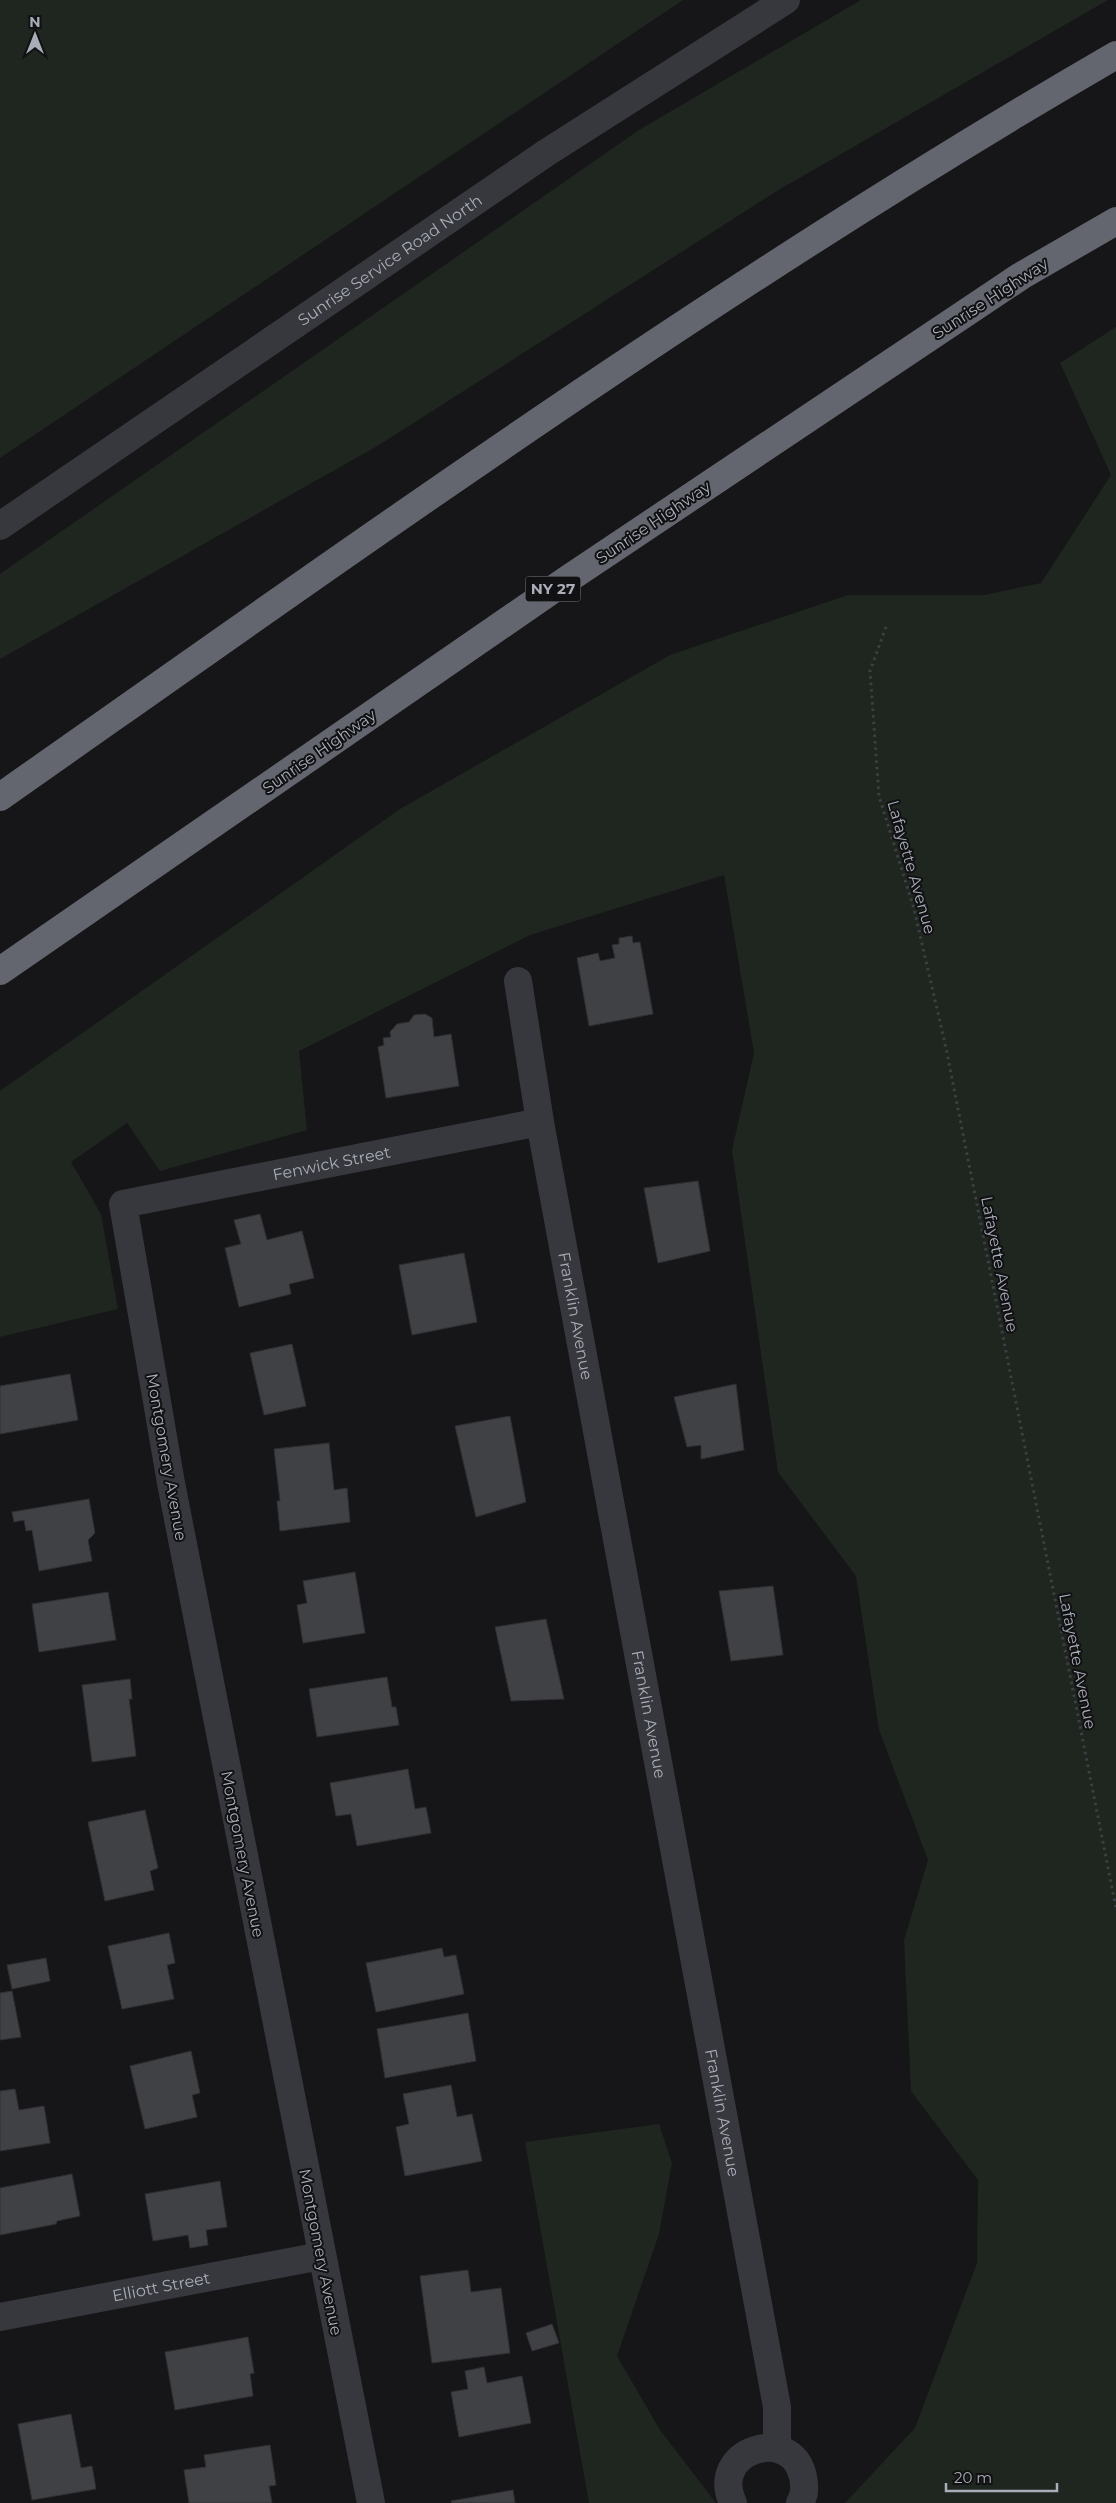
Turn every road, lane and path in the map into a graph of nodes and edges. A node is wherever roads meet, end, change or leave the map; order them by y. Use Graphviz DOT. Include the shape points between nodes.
graph roads {
  1 [pos="786,0"];
  2 [pos="1116,55"];
  3 [pos="1116,221"];
  4 [pos="0,526"];
  5 [pos="886,627"];
  6 [pos="0,797"];
  7 [pos="0,971"];
  8 [pos="518,981"];
  9 [pos="540,1122"];
  10 [pos="123,1204"];
  11 [pos="1116,1908"];
  12 [pos="321,2256"];
  13 [pos="0,2318"];
  14 [pos="777,2448"];
  15 [pos="371,2503"];
  16 [pos="734,2503"];
  17 [pos="800,2503"];
  1 -- 4 [label="street, Sunrise Service Road North" via="546,153"];
  2 -- 6 [label="highway" via="888,192 511,438"];
  3 -- 7 [label="highway, Sunrise Highway / NY 27" via="1021,276 568,580"];
  5 -- 11 [label="path, Lafayette Avenue" via="870,671 878,796 914,909 946,1048"];
  8 -- 9 [label="street, Franklin Avenue"];
  9 -- 10 [label="street, Fenwick Street"];
  9 -- 14 [label="street, Franklin Avenue" via="777,2407"];
  10 -- 12 [label="street, Montgomery Avenue" via="171,1482"];
  12 -- 13 [label="street, Elliott Street"];
  12 -- 15 [label="street, Montgomery Avenue"];
  14 -- 16 [label="street" via="752,2450 734,2465 729,2477"];
  14 -- 17 [label="street" via="797,2463 803,2474 805,2487"];
}
